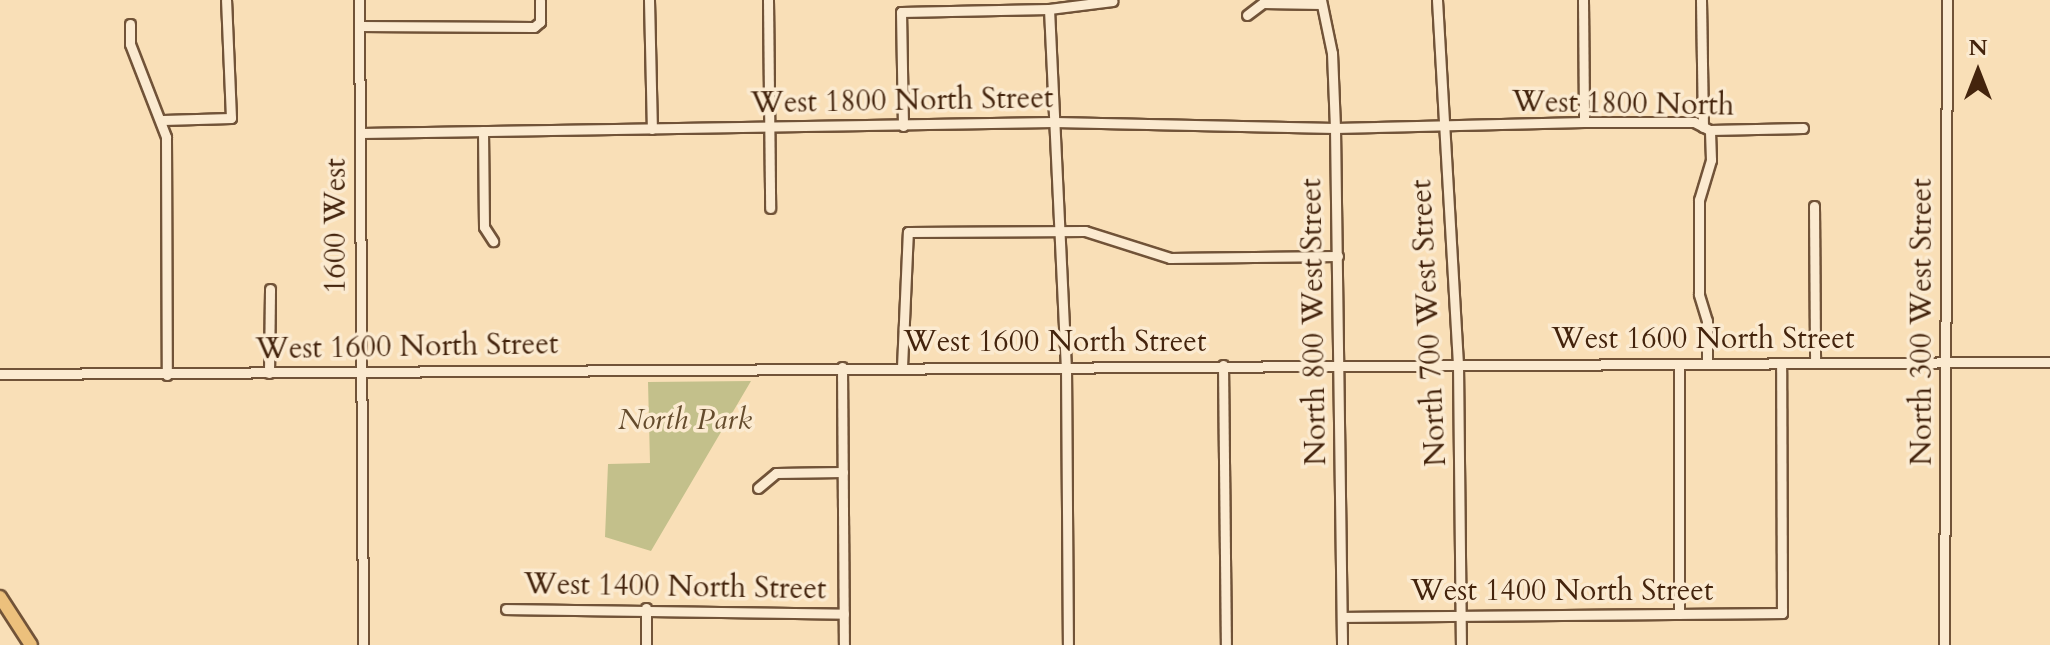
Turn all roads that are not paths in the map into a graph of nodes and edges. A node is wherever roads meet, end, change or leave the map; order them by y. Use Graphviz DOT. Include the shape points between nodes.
graph roads {
  1 [pos="226,0"];
  2 [pos="359,0"];
  3 [pos="540,0"];
  4 [pos="649,0"];
  5 [pos="768,0"];
  6 [pos="1437,0"];
  7 [pos="1583,0"];
  8 [pos="1701,0"];
  9 [pos="1947,0"];
  10 [pos="1112,1"];
  11 [pos="1321,2"];
  12 [pos="1049,9"];
  13 [pos="1247,15"];
  14 [pos="130,24"];
  15 [pos="359,26"];
  16 [pos="163,120"];
  17 [pos="1054,122"];
  18 [pos="1584,122"];
  19 [pos="903,126"];
  20 [pos="1443,127"];
  21 [pos="769,128"];
  22 [pos="1335,128"];
  23 [pos="1803,128"];
  24 [pos="652,129"];
  25 [pos="1707,129"];
  26 [pos="483,131"];
  27 [pos="361,133"];
  28 [pos="1814,206"];
  29 [pos="770,208"];
  30 [pos="1059,230"];
  31 [pos="493,241"];
  32 [pos="1338,256"];
  33 [pos="270,289"];
  34 [pos="1945,362"];
  35 [pos="2050,362"];
  36 [pos="1815,363"];
  37 [pos="1338,364"];
  38 [pos="1458,364"];
  39 [pos="1679,364"];
  40 [pos="1707,364"];
  41 [pos="1781,364"];
  42 [pos="1223,365"];
  43 [pos="1066,366"];
  44 [pos="842,367"];
  45 [pos="902,367"];
  46 [pos="359,371"];
  47 [pos="269,373"];
  48 [pos="0,374"];
  49 [pos="167,375"];
  50 [pos="843,472"];
  51 [pos="758,488"];
  52 [pos="0,597"];
  53 [pos="646,608"];
  54 [pos="506,609"];
  55 [pos="844,614"];
  56 [pos="1679,614"];
  57 [pos="1462,615"];
  58 [pos="1342,617"];
  59 [pos="31,645"];
  60 [pos="363,645"];
  61 [pos="646,645"];
  62 [pos="844,645"];
  63 [pos="1068,645"];
  64 [pos="1226,645"];
  65 [pos="1342,645"];
  66 [pos="1461,645"];
  67 [pos="1944,645"];
  1 -- 16 [label="street" via="231,118"];
  2 -- 15 [label="street, 1600 West"];
  3 -- 15 [label="street" via="540,22 534,27"];
  4 -- 24 [label="street"];
  5 -- 21 [label="street"];
  6 -- 20 [label="street, North 700 West Street"];
  7 -- 18 [label="street"];
  8 -- 25 [label="street"];
  9 -- 34 [label="street, North 300 West Street"];
  10 -- 12 [label="street"];
  11 -- 13 [label="street" via="1263,3"];
  11 -- 22 [label="street, North 800 West Street" via="1332,53"];
  12 -- 17 [label="street"];
  12 -- 19 [label="street" via="901,12"];
  14 -- 16 [label="street" via="130,44 145,91"];
  15 -- 27 [label="street, 1600 West"];
  16 -- 49 [label="street"];
  17 -- 19 [label="street, West 1800 North Street"];
  17 -- 22 [label="street, West 1800 North Street"];
  17 -- 30 [label="street"];
  18 -- 20 [label="street, West 1800 North"];
  18 -- 25 [label="street, West 1800 North" via="1694,122"];
  19 -- 21 [label="street, West 1800 North Street"];
  20 -- 22 [label="street, West 1800 North Street"];
  20 -- 38 [label="street, North 700 West Street"];
  21 -- 24 [label="street, West 1800 North Street"];
  21 -- 29 [label="street"];
  22 -- 32 [label="street, North 800 West Street"];
  23 -- 25 [label="street, West 1800 North"];
  24 -- 26 [label="street, West 1800 North Street"];
  25 -- 40 [label="street" via="1711,160 1699,200 1699,294 1707,321"];
  26 -- 27 [label="street, West 1800 North Street"];
  26 -- 31 [label="street" via="484,227"];
  27 -- 46 [label="street, 1600 West"];
  28 -- 36 [label="street"];
  30 -- 32 [label="street" via="1085,231 1170,258"];
  30 -- 43 [label="street"];
  30 -- 45 [label="street" via="908,232"];
  32 -- 37 [label="street, North 800 West Street"];
  33 -- 47 [label="street"];
  34 -- 35 [label="street, West 1600 North Street"];
  34 -- 36 [label="street, West 1600 North Street"];
  34 -- 67 [label="street, North 300 West Street"];
  36 -- 41 [label="street, West 1600 North Street"];
  37 -- 38 [label="street, West 1600 North Street"];
  37 -- 42 [label="street, West 1600 North Street"];
  37 -- 58 [label="street, North 800 West Street"];
  38 -- 39 [label="street, West 1600 North Street"];
  38 -- 57 [label="street, North 700 West Street"];
  39 -- 40 [label="street, West 1600 North Street"];
  39 -- 56 [label="street"];
  40 -- 41 [label="street, West 1600 North Street"];
  41 -- 56 [label="street, West 1400 North Street" via="1782,613"];
  42 -- 43 [label="street, West 1600 North Street"];
  42 -- 64 [label="street"];
  43 -- 45 [label="street, West 1600 North Street"];
  43 -- 63 [label="street"];
  44 -- 45 [label="street, West 1600 North Street"];
  44 -- 46 [label="street, West 1600 North Street"];
  44 -- 50 [label="street"];
  46 -- 47 [label="street, West 1600 North Street"];
  46 -- 60 [label="street, 1600 West"];
  47 -- 49 [label="street, West 1600 North Street"];
  48 -- 49 [label="street, West 1600 North Street"];
  50 -- 51 [label="street" via="776,473"];
  50 -- 55 [label="street"];
  52 -- 59 [label="main road"];
  53 -- 54 [label="street, West 1400 North Street"];
  53 -- 55 [label="street, West 1400 North Street"];
  53 -- 61 [label="street"];
  55 -- 62 [label="street"];
  56 -- 57 [label="street, West 1400 North Street"];
  57 -- 58 [label="street, West 1400 North Street"];
  57 -- 66 [label="street, North 700 West Street"];
  58 -- 65 [label="street, North 800 West Street"];
}
